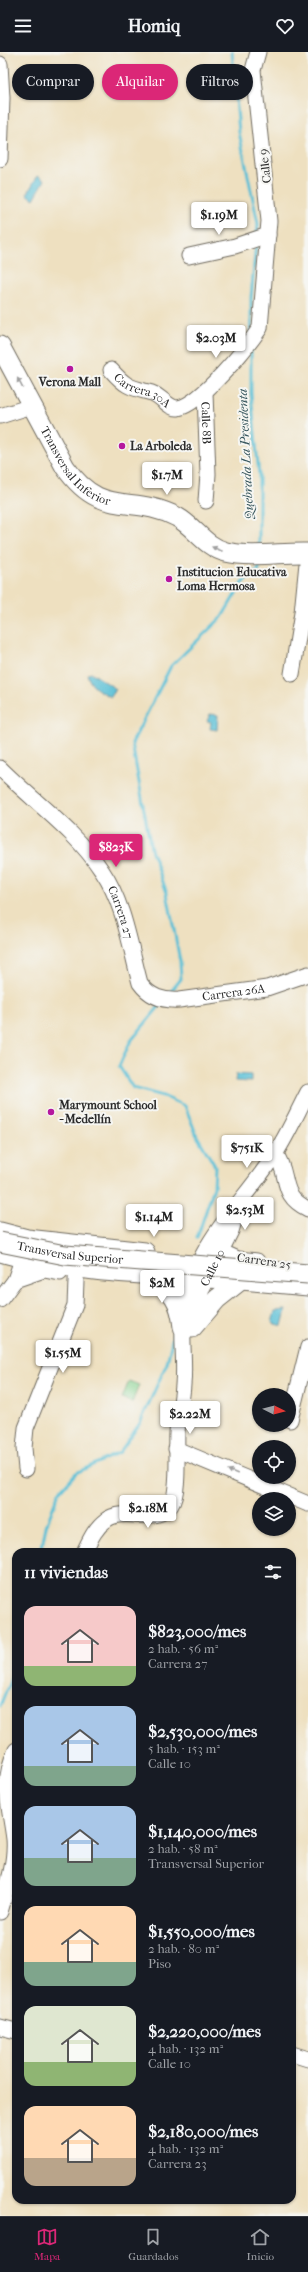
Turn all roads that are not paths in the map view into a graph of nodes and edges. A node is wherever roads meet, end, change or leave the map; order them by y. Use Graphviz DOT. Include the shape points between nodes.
graph roads {
  1 [pos="258,52"];
  2 [pos="0,66"];
  3 [pos="0,159"];
  4 [pos="261,237"];
  5 [pos="188,256"];
  6 [pos="254,337"];
  7 [pos="0,346"];
  8 [pos="111,370"];
  9 [pos="205,393"];
  10 [pos="32,406"];
  11 [pos="0,416"];
  12 [pos="206,501"];
  13 [pos="308,544"];
  14 [pos="308,553"];
  15 [pos="266,554"];
  16 [pos="305,613"];
  17 [pos="292,674"];
  18 [pos="0,768"];
  19 [pos="308,974"];
  20 [pos="162,999"];
  21 [pos="308,1092"];
  22 [pos="275,1153"];
  23 [pos="241,1200"];
  24 [pos="308,1209"];
  25 [pos="0,1232"];
  26 [pos="27,1239"];
  27 [pos="0,1242"];
  28 [pos="220,1251"];
  29 [pos="0,1252"];
  30 [pos="201,1258"];
  31 [pos="24,1259"];
  32 [pos="81,1262"];
  33 [pos="308,1266"];
  34 [pos="151,1275"];
  35 [pos="199,1278"];
  36 [pos="15,1280"];
  37 [pos="241,1280"];
  38 [pos="306,1284"];
  39 [pos="0,1300"];
  40 [pos="188,1327"];
  41 [pos="308,1347"];
  42 [pos="296,1396"];
  43 [pos="176,1449"];
  44 [pos="26,1469"];
  45 [pos="308,1504"];
  46 [pos="86,1548"];
  47 [pos="12,1756"];
  48 [pos="12,1832"];
  49 [pos="12,1861"];
  50 [pos="0,1912"];
  51 [pos="0,2027"];
  52 [pos="12,2030"];
  53 [pos="296,2055"];
  54 [pos="308,2059"];
  1 -- 4 [label="street, Calle 9" via="253,70 268,198"];
  2 -- 3 [label="street"];
  4 -- 5 [label="street" via="235,246"];
  4 -- 6 [label="street, Calle 9"];
  6 -- 9 [label="street, Carrera 30A"];
  10 -- 7 [label="main road, Transversal Inferior, one-way"];
  8 -- 9 [label="street, Carrera 30A" via="131,388 154,394 171,407 179,408"];
  9 -- 12 [label="street, Calle 8B" via="208,474"];
  10 -- 11 [label="street"];
  15 -- 10 [label="main road, Transversal Inferior, one-way" via="237,554 211,546 179,518 166,512 95,497 71,476"];
  13 -- 15 [label="main road"];
  14 -- 15 [label="main road, Transversal Inferior"];
  14 -- 16 [label="street"];
  16 -- 17 [label="street"];
  18 -- 20 [label="street, Carrera 27" via="80,842 103,872 115,898 140,983 146,991"];
  19 -- 20 [label="street, Carrera 26A" via="268,988"];
  21 -- 22 [label="street, Calle 10"];
  22 -- 23 [label="street, Calle 10"];
  22 -- 24 [label="street" via="281,1162 289,1195"];
  23 -- 28 [label="street, Calle 10" via="231,1231"];
  23 -- 30 [label="street, Calle 10" via="224,1220"];
  25 -- 26 [label="main road"];
  26 -- 31 [label="street"];
  26 -- 32 [label="main road"];
  27 -- 38 [label="main road, Transversal Superior, bridge" via="65,1255"];
  28 -- 33 [label="street, Carrera 25" via="242,1260"];
  28 -- 35 [label="street, Calle 10"];
  29 -- 31 [label="main road"];
  30 -- 32 [label="main road" via="113,1249"];
  30 -- 35 [label="street, Calle 10"];
  31 -- 32 [label="main road"];
  31 -- 36 [label="street"];
  32 -- 34 [label="main road"];
  32 -- 36 [label="street" via="44,1270"];
  32 -- 44 [label="street" via="75,1305 26,1428"];
  34 -- 35 [label="main road"];
  34 -- 40 [label="main road" via="172,1291"];
  35 -- 37 [label="main road"];
  35 -- 40 [label="street, Calle 10"];
  36 -- 39 [label="street"];
  37 -- 38 [label="main road"];
  37 -- 40 [label="main road"];
  40 -- 43 [label="street, Calle 10"];
  41 -- 42 [label="street"];
  45 -- 43 [label="street, one-way"];
  43 -- 46 [label="street, Calle 10" via="175,1494 171,1505 163,1512 150,1515 117,1514 94,1531"];
  47 -- 48 [label="street" via="4,1791"];
  49 -- 50 [label="street"];
  51 -- 52 [label="street"];
  53 -- 54 [label="street"];
}
